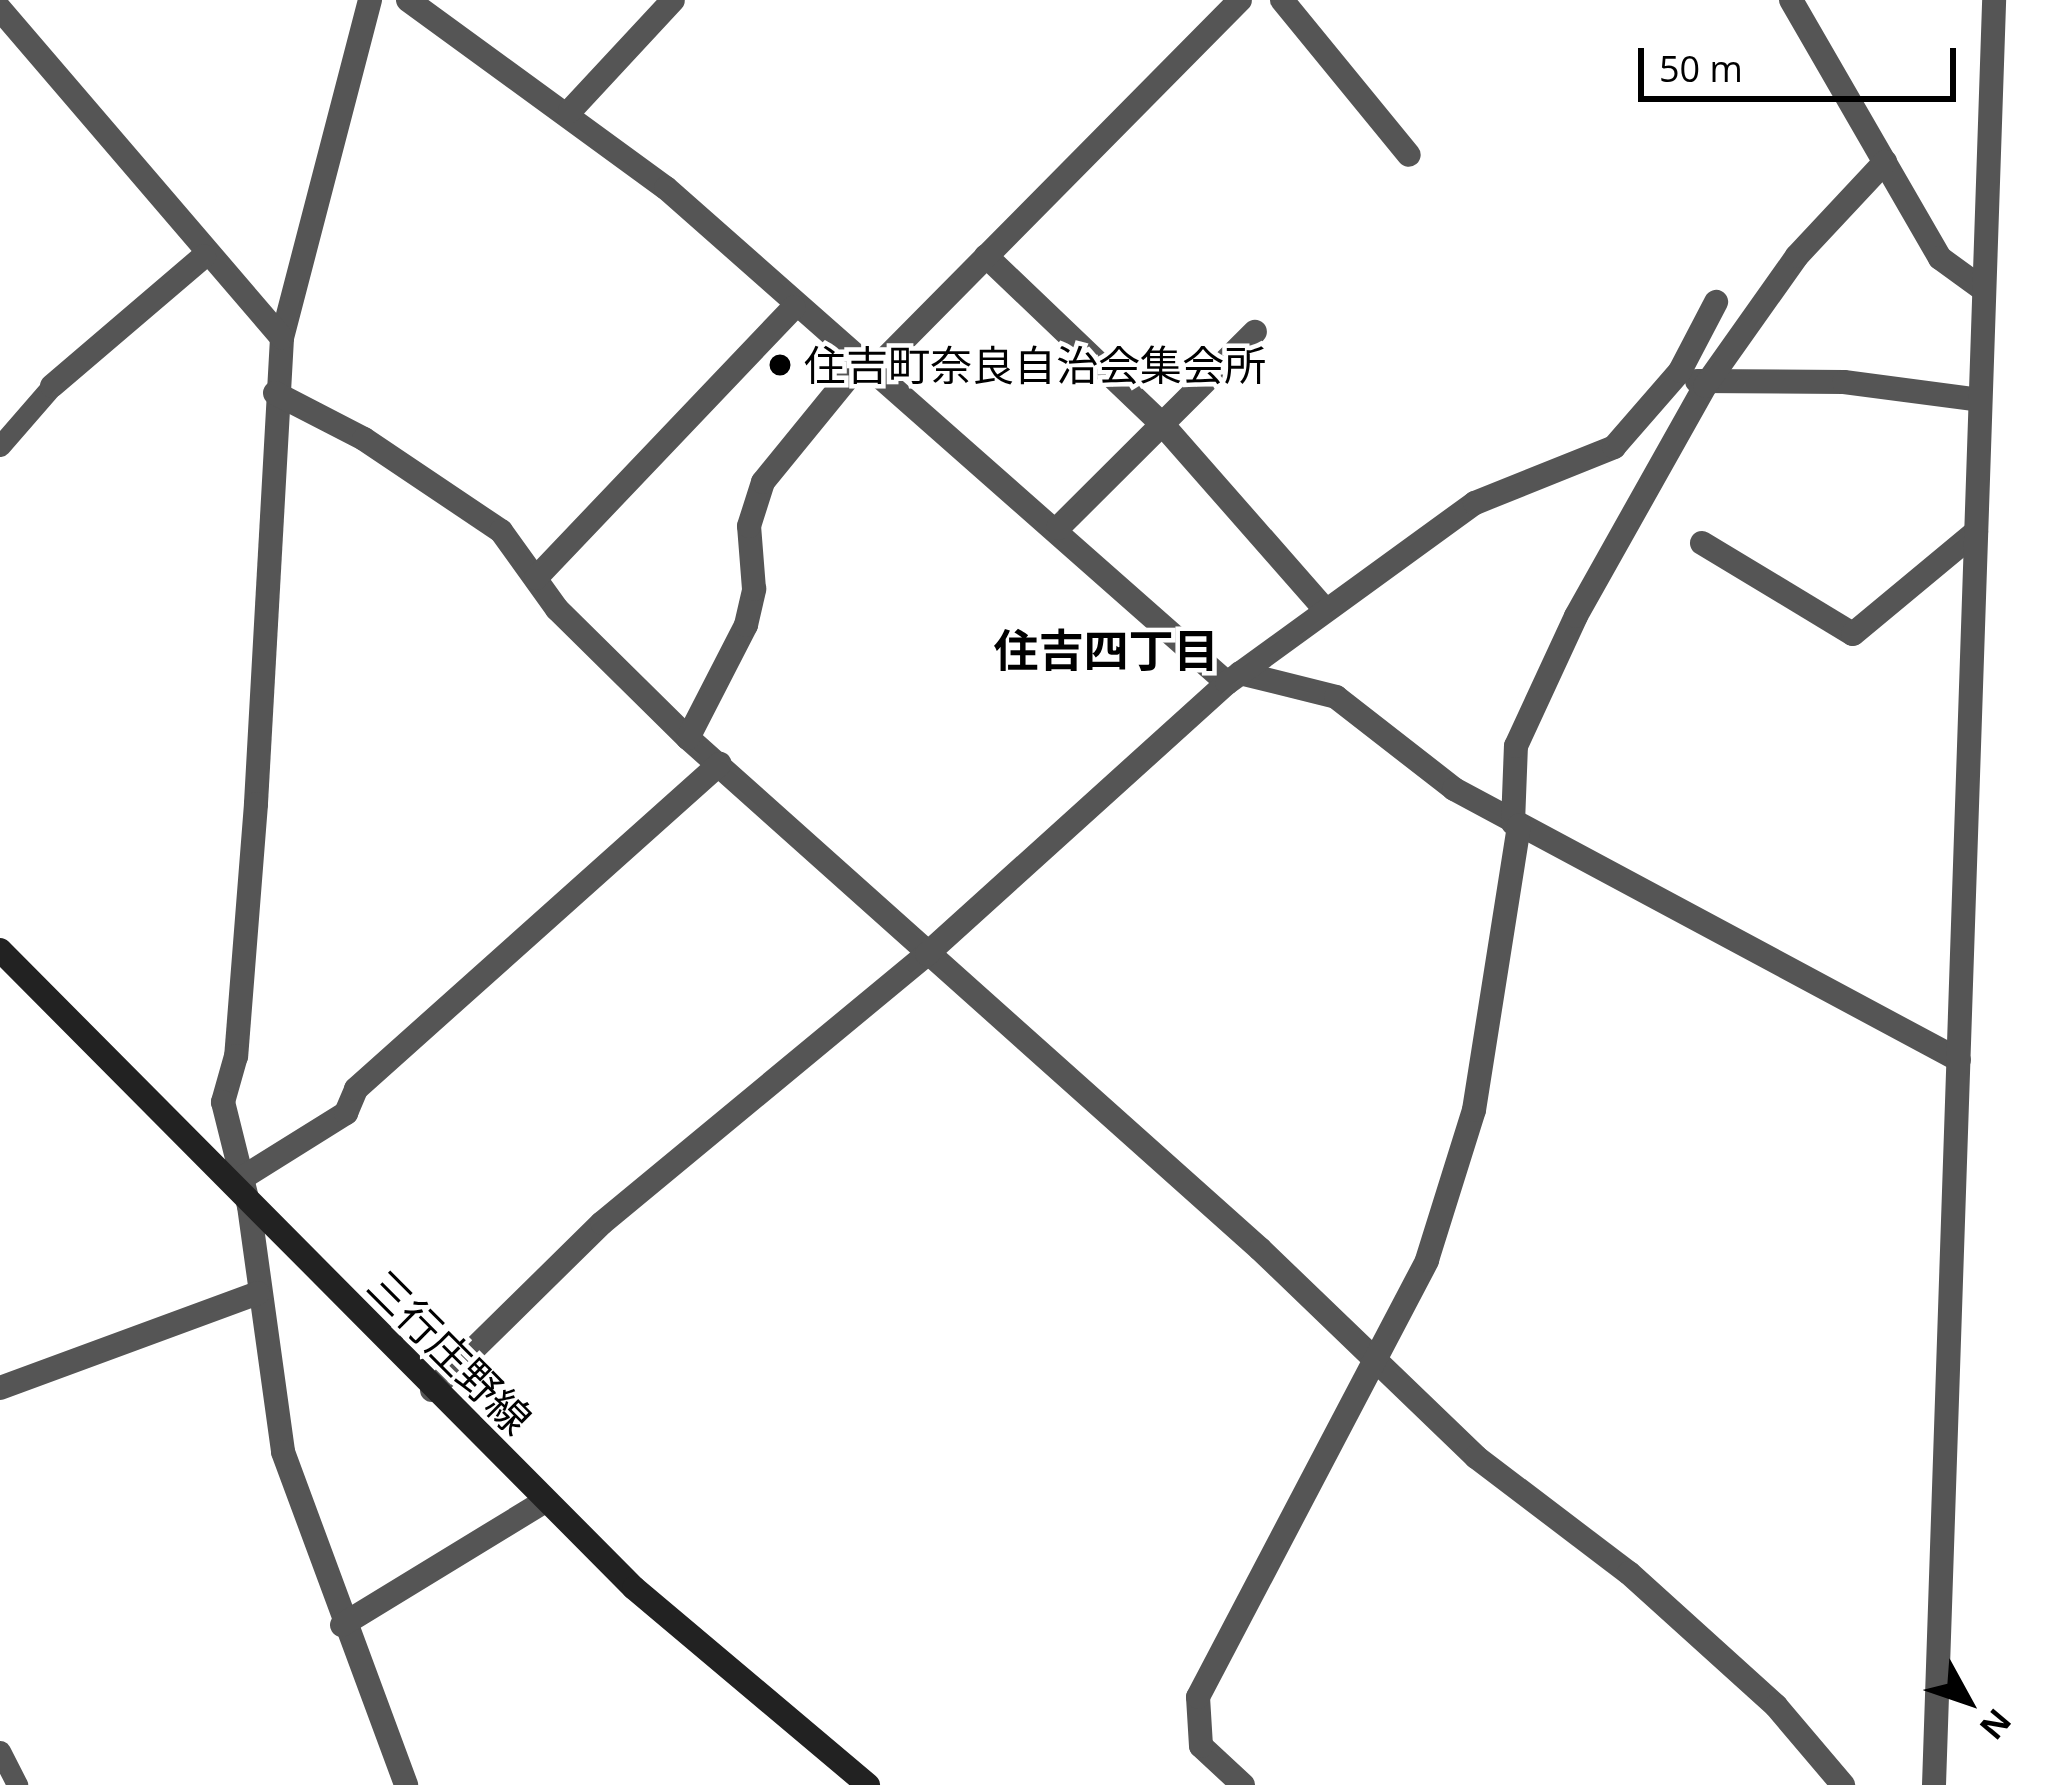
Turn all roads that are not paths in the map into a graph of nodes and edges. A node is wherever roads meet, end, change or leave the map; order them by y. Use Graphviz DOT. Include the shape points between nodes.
graph roads {
  1 [pos="370,0"];
  2 [pos="408,0"];
  3 [pos="673,0"];
  4 [pos="1240,0"];
  5 [pos="1282,0"];
  6 [pos="1791,0"];
  7 [pos="1994,0"];
  8 [pos="0,9"];
  9 [pos="570,112"];
  10 [pos="1409,155"];
  11 [pos="1885,162"];
  12 [pos="204,256"];
  13 [pos="986,256"];
  14 [pos="1984,290"];
  15 [pos="1716,302"];
  16 [pos="794,307"];
  17 [pos="1255,332"];
  18 [pos="282,338"];
  19 [pos="869,365"];
  20 [pos="1680,371"];
  21 [pos="52,386"];
  22 [pos="1705,386"];
  23 [pos="275,393"];
  24 [pos="1980,400"];
  25 [pos="1163,425"];
  26 [pos="0,446"];
  27 [pos="1058,528"];
  28 [pos="1976,532"];
  29 [pos="1702,543"];
  30 [pos="536,578"];
  31 [pos="1324,608"];
  32 [pos="1234,678"];
  33 [pos="688,738"];
  34 [pos="720,764"];
  35 [pos="1516,824"];
  36 [pos="0,950"];
  37 [pos="927,954"];
  38 [pos="1959,1060"];
  39 [pos="242,1178"];
  40 [pos="249,1206"];
  41 [pos="258,1293"];
  42 [pos="1372,1362"];
  43 [pos="0,1388"];
  44 [pos="432,1390"];
  45 [pos="545,1501"];
  46 [pos="342,1625"];
  47 [pos="0,1751"];
  48 [pos="17,1785"];
  49 [pos="406,1785"];
  50 [pos="868,1785"];
  51 [pos="1243,1785"];
  52 [pos="1843,1785"];
  53 [pos="1934,1785"];
  1 -- 18 [label="street"];
  2 -- 9 [label="street"];
  3 -- 9 [label="street"];
  4 -- 13 [label="street"];
  5 -- 10 [label="street"];
  6 -- 11 [label="street"];
  7 -- 14 [label="street"];
  8 -- 12 [label="street"];
  9 -- 16 [label="street"];
  11 -- 14 [label="street" via="1940,258"];
  11 -- 22 [label="street" via="1797,256"];
  12 -- 18 [label="street"];
  12 -- 21 [label="street"];
  13 -- 19 [label="street"];
  13 -- 25 [label="street"];
  14 -- 24 [label="street"];
  15 -- 20 [label="street"];
  16 -- 19 [label="street"];
  16 -- 30 [label="street"];
  17 -- 25 [label="street"];
  18 -- 23 [label="street"];
  19 -- 27 [label="street"];
  19 -- 33 [label="street" via="763,482 749,526 754,589 746,625"];
  20 -- 22 [label="street"];
  20 -- 31 [label="street" via="1614,447 1475,503"];
  21 -- 26 [label="lane"];
  22 -- 24 [label="street" via="1844,382"];
  22 -- 35 [label="street" via="1576,616 1516,746"];
  23 -- 30 [label="street" via="364,439 501,531"];
  23 -- 39 [label="street" via="256,804 236,1056 223,1102"];
  24 -- 28 [label="street"];
  25 -- 27 [label="street"];
  25 -- 31 [label="street"];
  27 -- 32 [label="street"];
  28 -- 29 [label="street" via="1853,634"];
  28 -- 38 [label="street"];
  30 -- 33 [label="street"];
  31 -- 32 [label="street"];
  32 -- 35 [label="street" via="1336,697 1454,789"];
  32 -- 37 [label="street"];
  33 -- 34 [label="street"];
  34 -- 37 [label="street"];
  34 -- 39 [label="street" via="356,1089 346,1113"];
  35 -- 38 [label="street"];
  35 -- 42 [label="street" via="1469,1130 1427,1260"];
  36 -- 40 [label="main road, 三行庄野線"];
  37 -- 42 [label="street" via="1260,1249"];
  37 -- 44 [label="street" via="602,1223"];
  38 -- 53 [label="street"];
  39 -- 40 [label="street"];
  40 -- 41 [label="street"];
  40 -- 44 [label="main road, 三行庄野線"];
  41 -- 43 [label="street"];
  41 -- 46 [label="street" via="283,1452"];
  42 -- 51 [label="street" via="1198,1697 1201,1746"];
  42 -- 52 [label="street" via="1677,1616 1777,1706"];
  44 -- 45 [label="main road, 三行庄野線"];
  45 -- 46 [label="street"];
  45 -- 50 [label="main road, 三行庄野線" via="651,1604"];
  46 -- 49 [label="street"];
  47 -- 48 [label="lane"];
}
